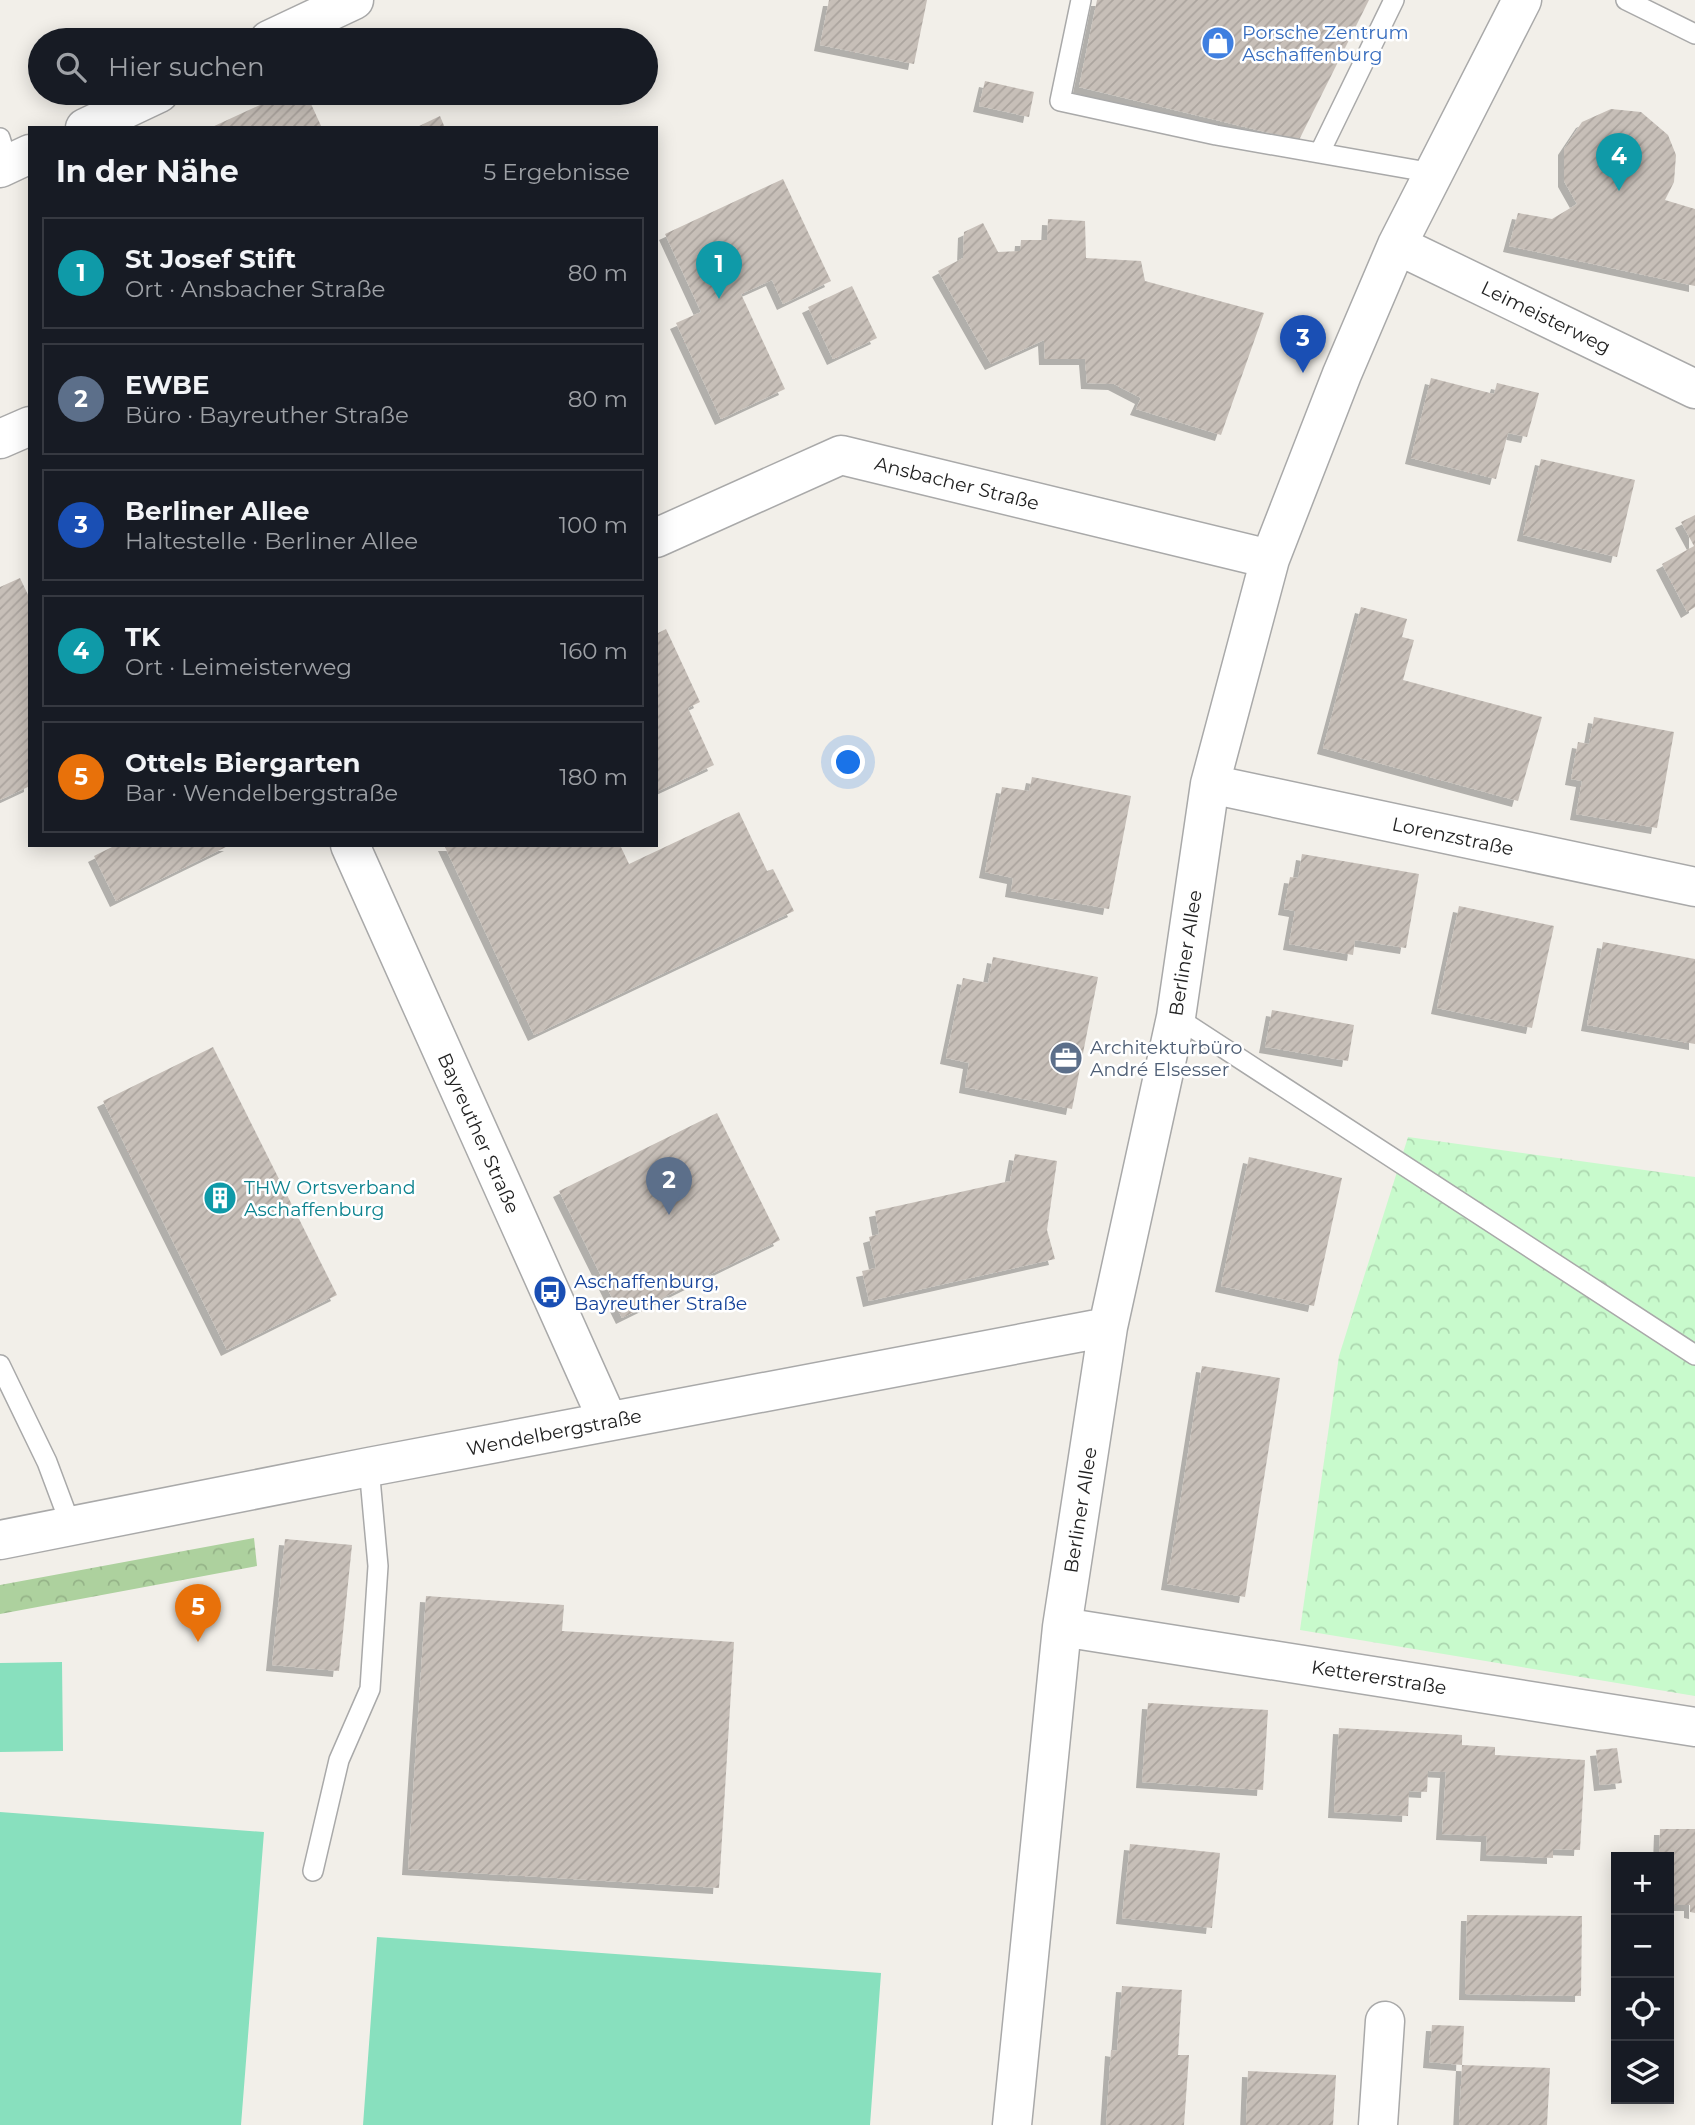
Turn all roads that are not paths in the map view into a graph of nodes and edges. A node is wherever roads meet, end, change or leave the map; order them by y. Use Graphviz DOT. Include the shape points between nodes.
graph roads {
  1 [pos="354,0"];
  2 [pos="1081,0"];
  3 [pos="1394,0"];
  4 [pos="1522,0"];
  5 [pos="1626,0"];
  6 [pos="1658,8"];
  7 [pos="295,28"];
  8 [pos="1695,34"];
  9 [pos="134,105"];
  10 [pos="89,126"];
  11 [pos="1320,152"];
  12 [pos="1433,173"];
  13 [pos="1397,245"];
  14 [pos="1695,389"];
  15 [pos="28,427"];
  16 [pos="0,439"];
  17 [pos="658,537"];
  18 [pos="1270,559"];
  19 [pos="1210,784"];
  20 [pos="351,847"];
  21 [pos="1695,887"];
  22 [pos="1176,1017"];
  23 [pos="1108,1327"];
  24 [pos="1695,1355"];
  25 [pos="0,1365"];
  26 [pos="608,1422"];
  27 [pos="369,1467"];
  28 [pos="71,1526"];
  29 [pos="0,1540"];
  30 [pos="1062,1627"];
  31 [pos="1695,1727"];
  32 [pos="313,1871"];
  33 [pos="1385,2021"];
  34 [pos="1012,2125"];
  35 [pos="1378,2125"];
  1 -- 7 [label="street"];
  2 -- 11 [label="lane" via="1060,101"];
  3 -- 11 [label="lane"];
  4 -- 12 [label="street, Berliner Allee"];
  5 -- 6 [label="lane"];
  6 -- 8 [label="lane"];
  9 -- 10 [label="street"];
  11 -- 12 [label="lane"];
  12 -- 13 [label="street, Berliner Allee"];
  13 -- 14 [label="street, Leimeisterweg"];
  13 -- 18 [label="street, Berliner Allee"];
  15 -- 16 [label="street"];
  17 -- 18 [label="street, Ansbacher Straße" via="841,455"];
  18 -- 19 [label="street, Berliner Allee"];
  19 -- 21 [label="street, Lorenzstraße"];
  19 -- 22 [label="street, Berliner Allee"];
  20 -- 26 [label="street, Bayreuther Straße"];
  22 -- 23 [label="street, Berliner Allee"];
  22 -- 24 [label="lane"];
  23 -- 26 [label="street, Wendelbergstraße"];
  23 -- 30 [label="street, Berliner Allee"];
  25 -- 28 [label="lane" via="47,1462"];
  26 -- 27 [label="street, Wendelbergstraße"];
  27 -- 28 [label="street, Wendelbergstraße"];
  27 -- 32 [label="lane" via="378,1566 370,1689 339,1760"];
  28 -- 29 [label="street, Wendelbergstraße"];
  30 -- 31 [label="street, Kettererstraße"];
  30 -- 34 [label="street, Berliner Allee"];
  33 -- 35 [label="street"];
}
